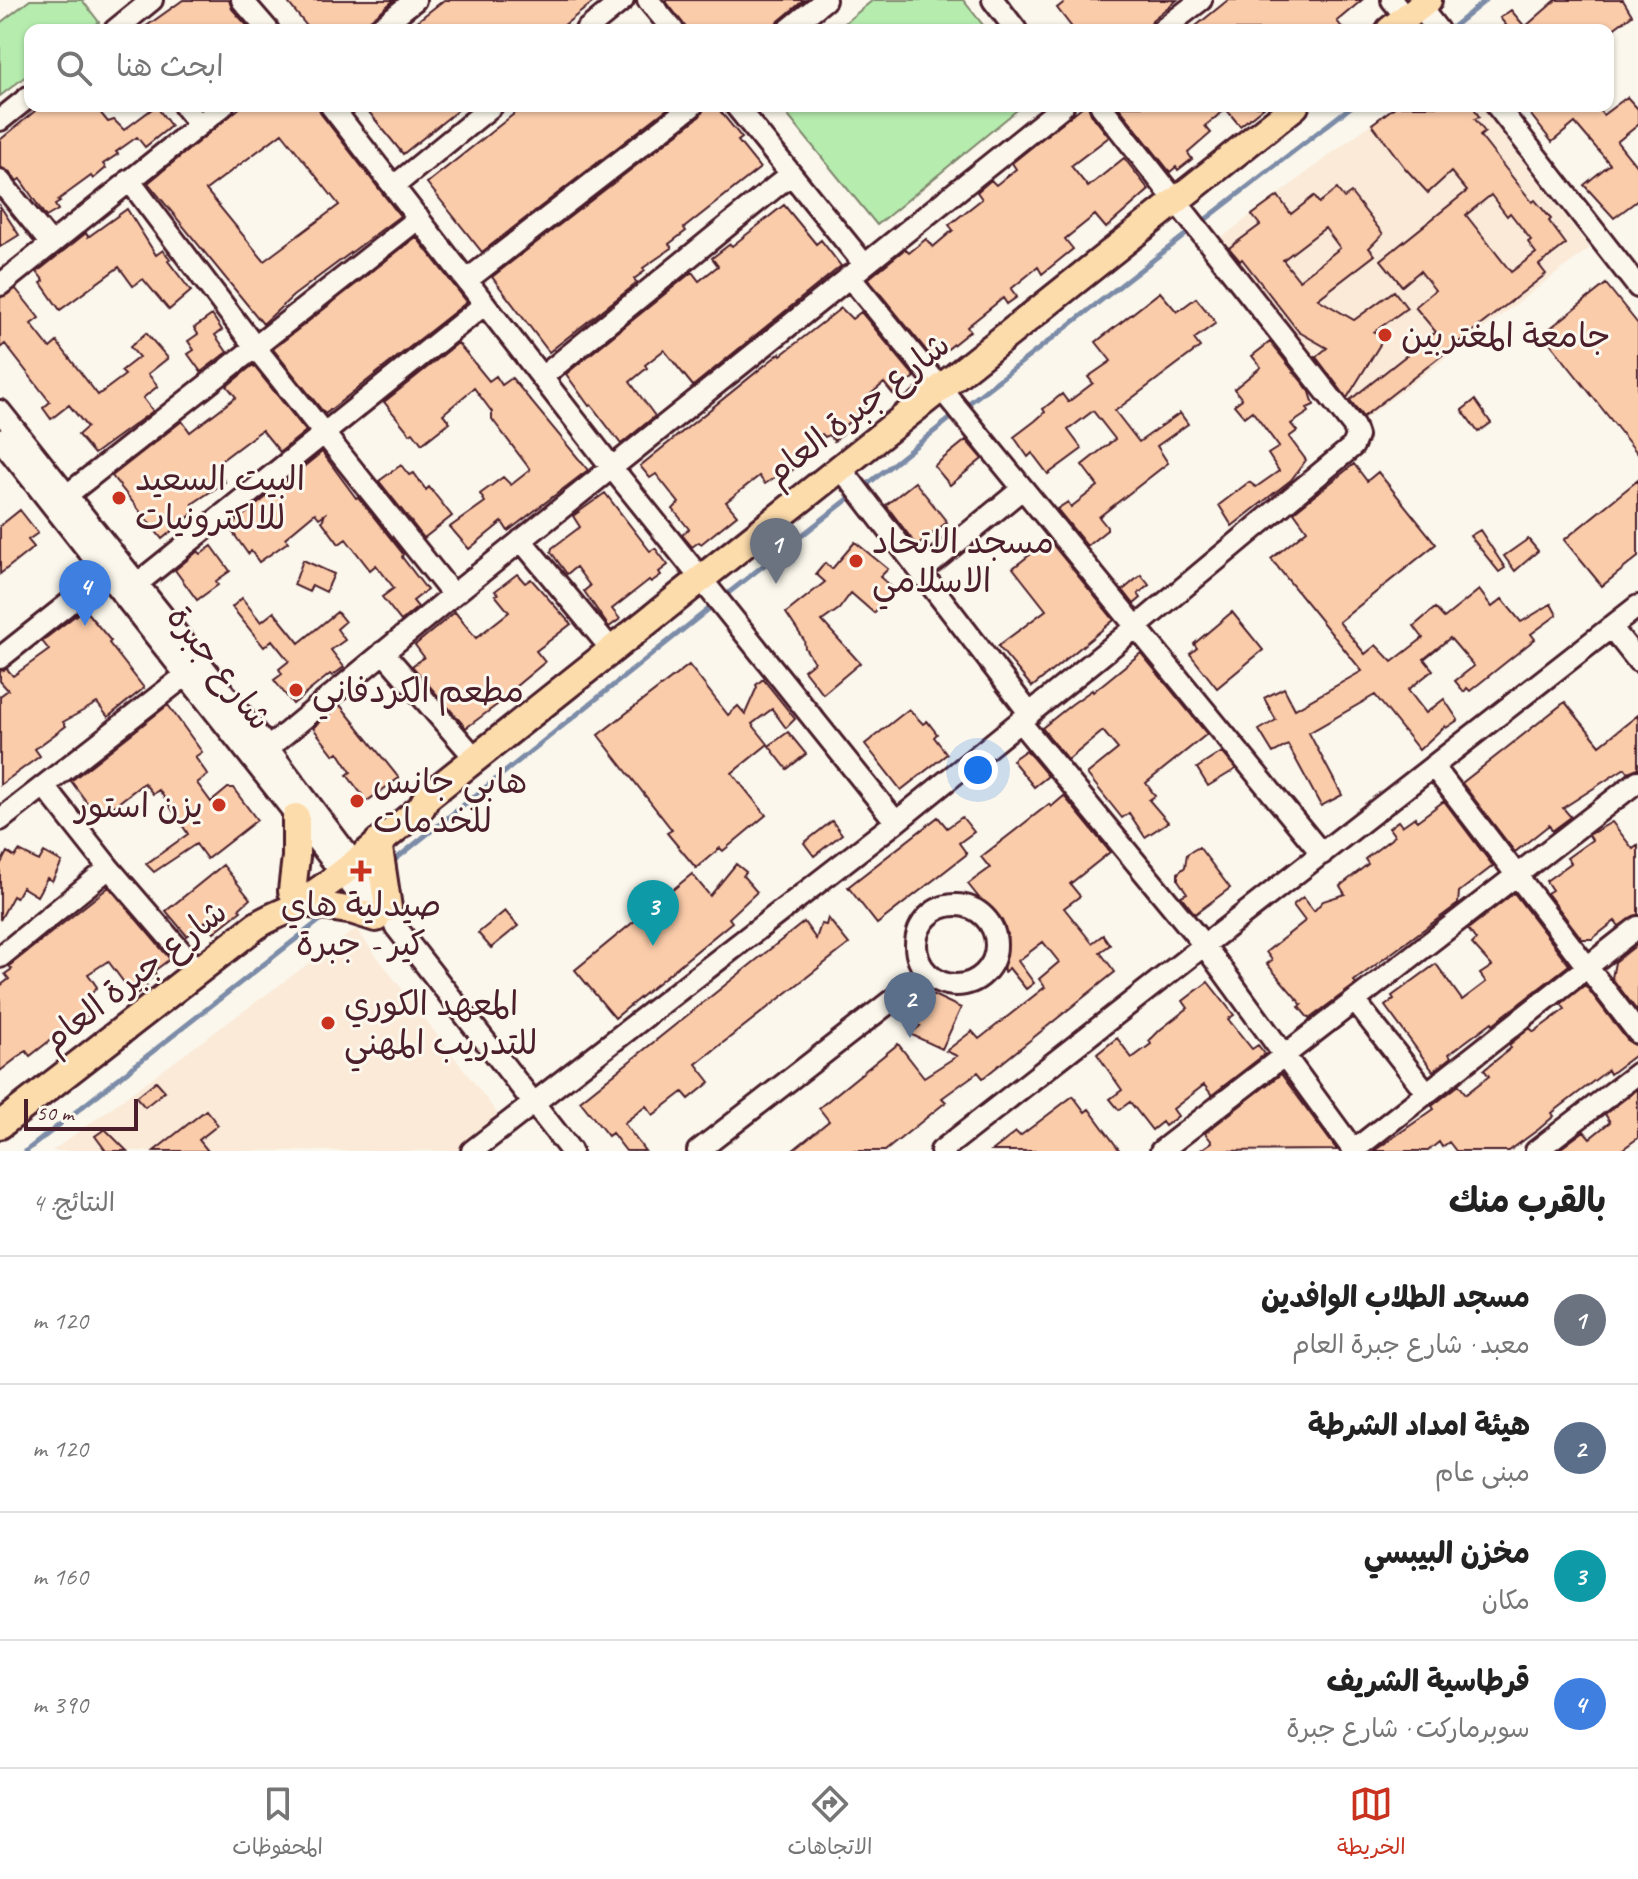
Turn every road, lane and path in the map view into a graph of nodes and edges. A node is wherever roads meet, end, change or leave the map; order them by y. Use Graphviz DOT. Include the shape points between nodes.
graph roads {
  1 [pos="152,0"];
  2 [pos="242,0"];
  3 [pos="415,0"];
  4 [pos="623,0"];
  5 [pos="648,0"];
  6 [pos="825,0"];
  7 [pos="1201,0"];
  8 [pos="1001,3"];
  9 [pos="1407,11"];
  10 [pos="124,24"];
  11 [pos="263,24"];
  12 [pos="385,24"];
  13 [pos="593,24"];
  14 [pos="668,24"];
  15 [pos="795,24"];
  16 [pos="1013,24"];
  17 [pos="1170,24"];
  18 [pos="1428,24"];
  19 [pos="24,101"];
  20 [pos="189,112"];
  21 [pos="215,112"];
  22 [pos="336,112"];
  23 [pos="485,112"];
  24 [pos="684,112"];
  25 [pos="741,112"];
  26 [pos="1055,112"];
  27 [pos="1106,112"];
  28 [pos="1287,112"];
  29 [pos="1502,112"];
  30 [pos="0,120"];
  31 [pos="199,125"];
  32 [pos="791,174"];
  33 [pos="129,180"];
  34 [pos="0,181"];
  35 [pos="394,186"];
  36 [pos="1176,201"];
  37 [pos="419,218"];
  38 [pos="51,244"];
  39 [pos="856,270"];
  40 [pos="467,280"];
  41 [pos="0,285"];
  42 [pos="1638,287"];
  43 [pos="485,304"];
  44 [pos="255,347"];
  45 [pos="542,377"];
  46 [pos="940,388"];
  47 [pos="0,411"];
  48 [pos="324,433"];
  49 [pos="0,439"];
  50 [pos="840,467"];
  51 [pos="613,469"];
  52 [pos="1022,489"];
  53 [pos="67,495"];
  54 [pos="521,540"];
  55 [pos="113,568"];
  56 [pos="921,572"];
  57 [pos="701,578"];
  58 [pos="138,583"];
  59 [pos="453,595"];
  60 [pos="1638,606"];
  61 [pos="1611,627"];
  62 [pos="1135,628"];
  63 [pos="611,649"];
  64 [pos="383,652"];
  65 [pos="0,658"];
  66 [pos="1638,661"];
  67 [pos="186,675"];
  68 [pos="1025,718"];
  69 [pos="268,748"];
  70 [pos="476,759"];
  71 [pos="1433,766"];
  72 [pos="1638,781"];
  73 [pos="44,786"];
  74 [pos="427,797"];
  75 [pos="296,817"];
  76 [pos="0,820"];
  77 [pos="896,822"];
  78 [pos="378,842"];
  79 [pos="1322,854"];
  80 [pos="344,860"];
  81 [pos="109,868"];
  82 [pos="1516,875"];
  83 [pos="289,902"];
  84 [pos="386,918"];
  85 [pos="1638,927"];
  86 [pos="1204,945"];
  87 [pos="0,957"];
  88 [pos="1587,966"];
  89 [pos="197,970"];
  90 [pos="927,973"];
  91 [pos="1355,1001"];
  92 [pos="1638,1033"];
  93 [pos="1284,1057"];
  94 [pos="1638,1073"];
  95 [pos="1427,1093"];
  96 [pos="533,1103"];
  97 [pos="0,1125"];
  98 [pos="947,1149"];
  99 [pos="472,1151"];
  100 [pos="571,1151"];
  101 [pos="698,1151"];
  102 [pos="1161,1151"];
  103 [pos="1354,1151"];
  104 [pos="1536,1151"];
  1 -- 10 [label="street"];
  2 -- 11 [label="street"];
  3 -- 12 [label="street"];
  4 -- 13 [label="street"];
  5 -- 14 [label="street"];
  6 -- 15 [label="street"];
  7 -- 17 [label="street"];
  8 -- 16 [label="street"];
  9 -- 18 [label="street"];
  19 -- 30 [label="street"];
  20 -- 31 [label="street"];
  21 -- 31 [label="street"];
  22 -- 35 [label="street"];
  23 -- 35 [label="street"];
  24 -- 40 [label="street"];
  25 -- 32 [label="street"];
  26 -- 39 [label="street"];
  27 -- 36 [label="street"];
  28 -- 36 [label="main road, شارع جبرة العام"];
  29 -- 42 [label="street"];
  31 -- 33 [label="street"];
  32 -- 39 [label="street"];
  32 -- 45 [label="street"];
  33 -- 38 [label="street"];
  33 -- 44 [label="street"];
  34 -- 38 [label="street"];
  35 -- 37 [label="street"];
  36 -- 46 [label="main road, شارع جبرة العام"];
  36 -- 62 [label="street" via="1357,436 1353,446"];
  37 -- 40 [label="street"];
  37 -- 44 [label="street"];
  38 -- 41 [label="street"];
  39 -- 46 [label="street"];
  39 -- 51 [label="street"];
  40 -- 43 [label="street"];
  43 -- 45 [label="street"];
  43 -- 48 [label="street"];
  44 -- 48 [label="street"];
  44 -- 53 [label="street"];
  45 -- 51 [label="street"];
  46 -- 50 [label="main road, شارع جبرة العام"];
  46 -- 52 [label="street"];
  47 -- 53 [label="street, شارع جبرة"];
  48 -- 58 [label="street"];
  48 -- 59 [label="street"];
  49 -- 55 [label="street, شارع جبرة"];
  50 -- 56 [label="street"];
  50 -- 57 [label="main road, شارع جبرة العام"];
  51 -- 54 [label="street"];
  51 -- 57 [label="street"];
  52 -- 56 [label="street"];
  52 -- 62 [label="street"];
  53 -- 55 [label="street, شارع جبرة"];
  54 -- 59 [label="street"];
  54 -- 63 [label="street"];
  55 -- 58 [label="street, شارع جبرة"];
  55 -- 65 [label="street"];
  55 -- 67 [label="street, شارع جبرة"];
  56 -- 68 [label="street"];
  57 -- 63 [label="main road, شارع جبرة العام"];
  57 -- 77 [label="street"];
  58 -- 69 [label="street, شارع جبرة"];
  59 -- 64 [label="street"];
  60 -- 61 [label="street"];
  61 -- 66 [label="street"];
  61 -- 71 [label="street"];
  62 -- 68 [label="street"];
  62 -- 79 [label="street"];
  63 -- 70 [label="main road, شارع جبرة العام"];
  64 -- 69 [label="street"];
  64 -- 70 [label="street"];
  67 -- 73 [label="street"];
  67 -- 75 [label="street, شارع جبرة"];
  68 -- 77 [label="street"];
  68 -- 86 [label="street"];
  69 -- 80 [label="street, شارع جبرة"];
  70 -- 74 [label="main road, شارع جبرة العام"];
  71 -- 79 [label="street"];
  71 -- 82 [label="street"];
  72 -- 82 [label="street"];
  73 -- 76 [label="street"];
  73 -- 81 [label="street"];
  74 -- 78 [label="main road" via="421,808"];
  74 -- 80 [label="main road" via="415,798"];
  75 -- 80 [label="street, شارع جبرة"];
  75 -- 83 [label="main road"];
  77 -- 96 [label="street"];
  78 -- 80 [label="main road"];
  78 -- 84 [label="main road"];
  79 -- 86 [label="street"];
  80 -- 83 [label="main road, شارع جبرة العام"];
  80 -- 84 [label="street, شارع جبرة"];
  81 -- 87 [label="street"];
  81 -- 89 [label="street"];
  82 -- 88 [label="street"];
  82 -- 91 [label="street"];
  83 -- 84 [label="main road"];
  83 -- 89 [label="main road, شارع جبرة العام"];
  84 -- 96 [label="street, شارع جبرة"];
  85 -- 88 [label="street"];
  86 -- 93 [label="street"];
  86 -- 98 [label="street"];
  88 -- 92 [label="street"];
  88 -- 95 [label="street"];
  89 -- 97 [label="main road, شارع جبرة العام"];
  90 -- 101 [label="street"];
  91 -- 93 [label="street"];
  91 -- 95 [label="street"];
  93 -- 102 [label="street"];
  93 -- 103 [label="street"];
  94 -- 104 [label="street"];
  95 -- 103 [label="street"];
  96 -- 99 [label="street"];
  96 -- 100 [label="street, شارع جبرة"];
}
